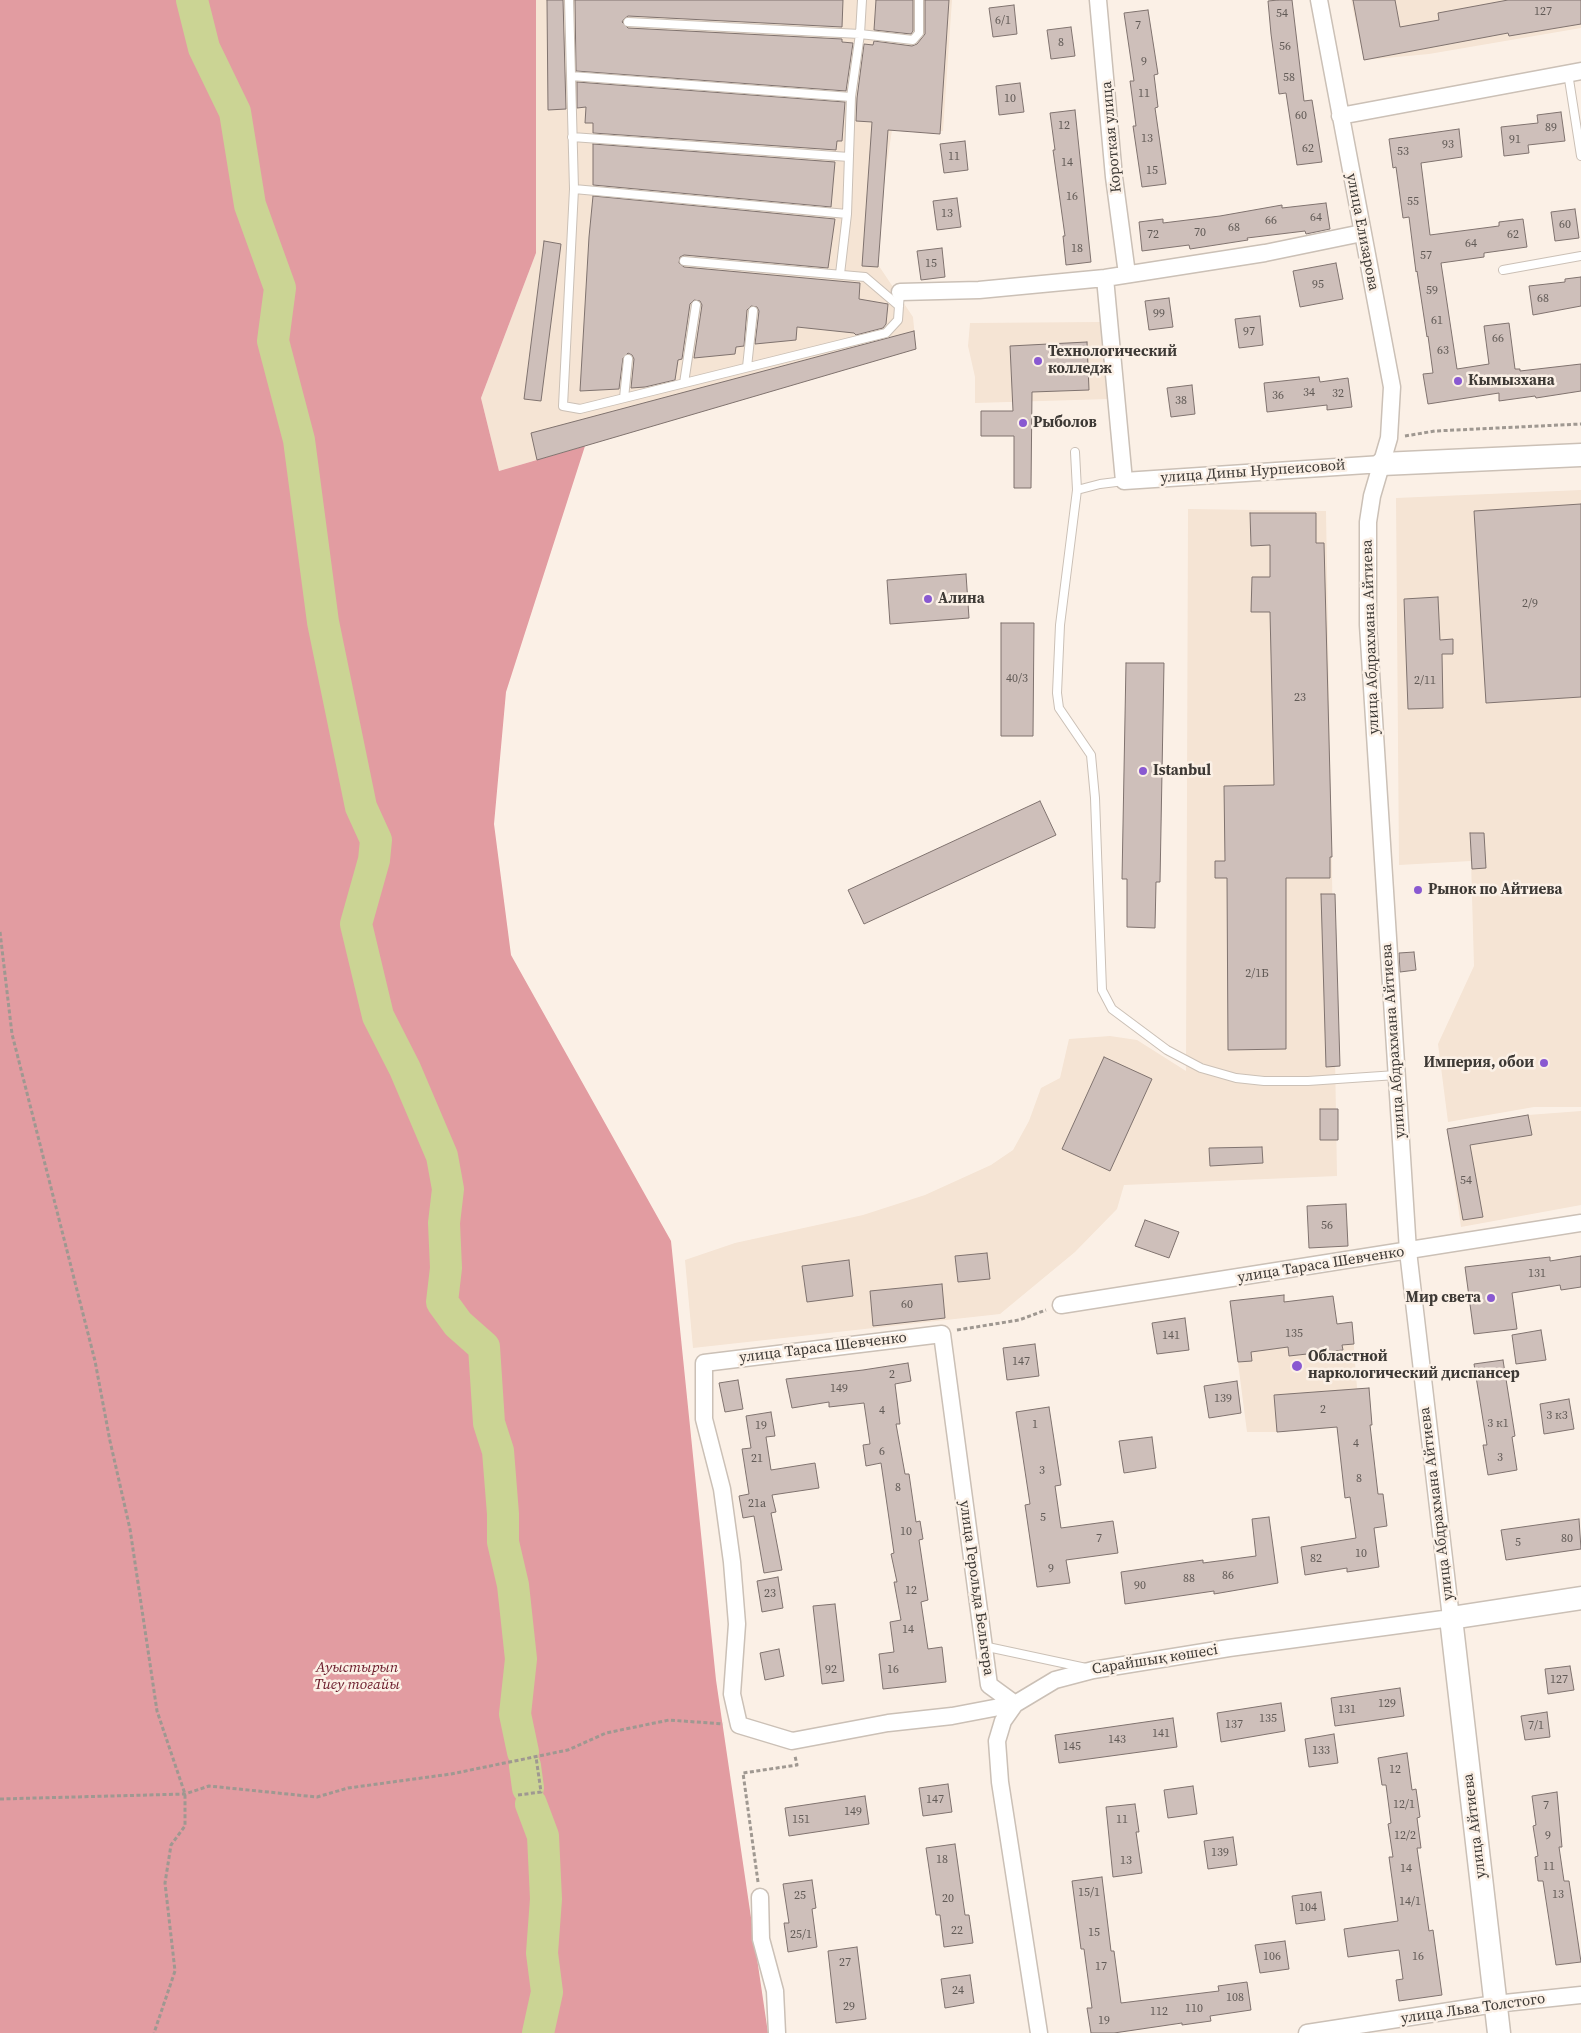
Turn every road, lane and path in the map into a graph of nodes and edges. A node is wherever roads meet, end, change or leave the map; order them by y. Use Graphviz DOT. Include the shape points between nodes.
graph roads {
  1 [pos="569,0"];
  2 [pos="862,0"];
  3 [pos="919,0"];
  4 [pos="1098,0"];
  5 [pos="1318,0"];
  6 [pos="628,22"];
  7 [pos="860,34"];
  8 [pos="1574,72"];
  9 [pos="572,76"];
  10 [pos="851,97"];
  11 [pos="1340,116"];
  12 [pos="572,137"];
  13 [pos="1581,156"];
  14 [pos="848,158"];
  15 [pos="574,189"];
  16 [pos="847,214"];
  17 [pos="1362,233"];
  18 [pos="1581,256"];
  19 [pos="684,261"];
  20 [pos="1503,270"];
  21 [pos="840,274"];
  22 [pos="1127,274"];
  23 [pos="1105,278"];
  24 [pos="900,299"];
  25 [pos="696,305"];
  26 [pos="753,311"];
  27 [pos="628,359"];
  28 [pos="746,367"];
  29 [pos="684,383"];
  30 [pos="624,398"];
  31 [pos="1581,424"];
  32 [pos="1389,438"];
  33 [pos="1075,452"];
  34 [pos="1581,455"];
  35 [pos="1382,464"];
  36 [pos="1124,481"];
  37 [pos="1077,490"];
  38 [pos="0,932"];
  39 [pos="1396,1075"];
  40 [pos="1581,1223"];
  41 [pos="1408,1250"];
  42 [pos="1061,1305"];
  43 [pos="942,1334"];
  44 [pos="1581,1598"];
  45 [pos="1451,1618"];
  46 [pos="983,1646"];
  47 [pos="1093,1670"];
  48 [pos="1015,1704"];
  49 [pos="739,1724"];
  50 [pos="792,1741"];
  51 [pos="536,1757"];
  52 [pos="185,1794"];
  53 [pos="518,1796"];
  54 [pos="0,1799"];
  55 [pos="760,1897"];
  56 [pos="1581,1996"];
  57 [pos="1495,2004"];
  58 [pos="154,2033"];
  59 [pos="777,2033"];
  60 [pos="1039,2033"];
  61 [pos="1307,2033"];
  62 [pos="1499,2033"];
  1 -- 9 [label="lane"];
  2 -- 7 [label="lane"];
  3 -- 7 [label="lane" via="919,33 913,40"];
  4 -- 22 [label="street, Короткая улица" via="1114,177"];
  5 -- 11 [label="street, улица Елизарова"];
  6 -- 7 [label="lane"];
  7 -- 10 [label="lane"];
  8 -- 11 [label="street"];
  8 -- 13 [label="lane"];
  9 -- 10 [label="lane"];
  9 -- 12 [label="lane"];
  10 -- 14 [label="lane"];
  11 -- 17 [label="street, улица Елизарова"];
  12 -- 14 [label="lane"];
  12 -- 15 [label="lane"];
  14 -- 16 [label="lane"];
  15 -- 16 [label="lane"];
  15 -- 30 [label="lane" via="563,406 580,409"];
  16 -- 21 [label="lane"];
  17 -- 22 [label="street" via="1264,253"];
  17 -- 32 [label="street, улица Елизарова" via="1392,386"];
  18 -- 20 [label="lane"];
  19 -- 21 [label="lane"];
  21 -- 24 [label="lane" via="865,277"];
  22 -- 23 [label="street"];
  23 -- 24 [label="street"];
  23 -- 36 [label="street"];
  24 -- 28 [label="lane" via="898,320 886,333"];
  25 -- 29 [label="lane"];
  26 -- 28 [label="lane"];
  27 -- 30 [label="lane"];
  28 -- 29 [label="lane"];
  29 -- 30 [label="lane"];
  31 -- 32 [label="path" via="1435,431"];
  32 -- 35 [label="street, улица Елизарова"];
  33 -- 37 [label="lane"];
  34 -- 35 [label="street"];
  35 -- 36 [label="street, улица Дины Нурпеисовой"];
  35 -- 39 [label="street, улица Абдрахмана Айтиева" via="1368,522 1368,605"];
  36 -- 37 [label="lane"];
  37 -- 39 [label="lane" via="1060,625 1057,693 1059,708 1091,755 1102,990 1112,1009 1167,1050 1202,1068 1236,1078 1308,1081"];
  38 -- 52 [label="path" via="12,1034 95,1361 130,1529 157,1711"];
  39 -- 41 [label="street, улица Абдрахмана Айтиева"];
  40 -- 41 [label="street, улица Тараса Шевченко"];
  41 -- 42 [label="street, улица Тараса Шевченко"];
  41 -- 45 [label="street, улица Абдрахмана Айтиева"];
  42 -- 43 [label="path" via="1019,1320"];
  43 -- 46 [label="street, улица Герольда Бельгера"];
  43 -- 49 [label="street, улица Тараса Шевченко" via="704,1363 704,1419 722,1489 732,1562 737,1624 732,1694"];
  44 -- 45 [label="street, Сарайшық көшесі"];
  45 -- 47 [label="street, Сарайшық көшесі"];
  45 -- 57 [label="street, улица Айтиева"];
  46 -- 47 [label="lane"];
  46 -- 48 [label="street, улица Герольда Бельгера" via="989,1685"];
  47 -- 48 [label="street, Сарайшық көшесі" via="1055,1680"];
  48 -- 50 [label="street, Сарайшық көшесі"];
  48 -- 60 [label="street" via="1003,1721 997,1741 1000,1782"];
  49 -- 50 [label="street, Сарайшық көшесі"];
  49 -- 51 [label="path" via="669,1720 606,1733 568,1750"];
  50 -- 55 [label="path" via="797,1765 743,1773"];
  51 -- 52 [label="path" via="451,1774 348,1788 317,1797 209,1786"];
  51 -- 53 [label="path" via="541,1792"];
  52 -- 54 [label="path"];
  52 -- 58 [label="path" via="185,1826 171,1845 165,1883 175,1971"];
  55 -- 59 [label="street" via="761,1939 775,1991"];
  56 -- 57 [label="street, улица Льва Толстого"];
  57 -- 61 [label="street, улица Льва Толстого"];
  57 -- 62 [label="street, улица Айтиева"];
}
